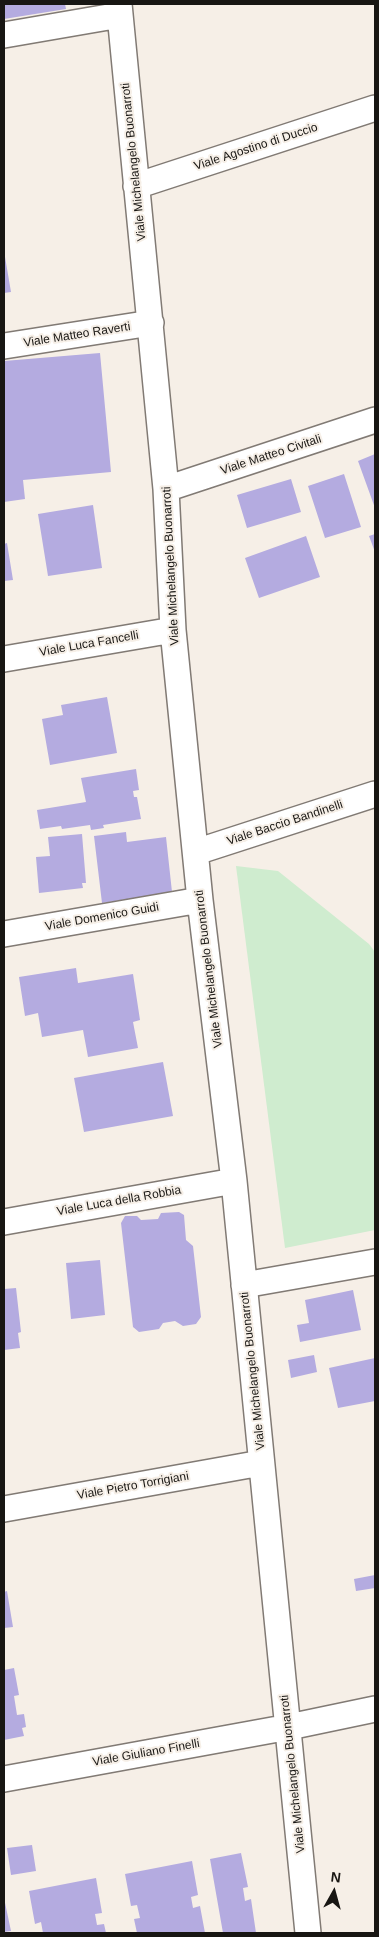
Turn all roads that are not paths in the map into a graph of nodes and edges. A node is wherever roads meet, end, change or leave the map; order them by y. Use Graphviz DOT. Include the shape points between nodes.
graph roads {
  1 [pos="119,10"];
  2 [pos="4,35"];
  3 [pos="375,108"];
  4 [pos="136,186"];
  5 [pos="151,323"];
  6 [pos="4,346"];
  7 [pos="375,420"];
  8 [pos="166,489"];
  9 [pos="174,630"];
  10 [pos="4,659"];
  11 [pos="375,794"];
  12 [pos="196,852"];
  13 [pos="200,900"];
  14 [pos="4,934"];
  15 [pos="234,1181"];
  16 [pos="4,1222"];
  17 [pos="375,1262"];
  18 [pos="244,1285"];
  19 [pos="262,1463"];
  20 [pos="4,1508"];
  21 [pos="375,1709"];
  22 [pos="289,1727"];
  23 [pos="4,1779"];
  24 [pos="308,1933"];
  1 -- 2 [label="street"];
  1 -- 4 [label="street, Viale Michelangelo Buonarroti"];
  3 -- 4 [label="street, Viale Agostino di Duccio"];
  4 -- 5 [label="street, Viale Michelangelo Buonarroti"];
  5 -- 6 [label="street, Viale Matteo Raverti"];
  5 -- 8 [label="street, Viale Michelangelo Buonarroti"];
  7 -- 8 [label="street, Viale Matteo Civitali"];
  8 -- 9 [label="street, Viale Michelangelo Buonarroti"];
  9 -- 10 [label="street, Viale Luca Fancelli"];
  9 -- 12 [label="street, Viale Michelangelo Buonarroti"];
  11 -- 12 [label="street, Viale Baccio Bandinelli"];
  12 -- 13 [label="street, Viale Michelangelo Buonarroti"];
  13 -- 14 [label="street, Viale Domenico Guidi"];
  13 -- 15 [label="street, Viale Michelangelo Buonarroti"];
  15 -- 16 [label="street, Viale Luca della Robbia"];
  15 -- 18 [label="street, Viale Michelangelo Buonarroti"];
  17 -- 18 [label="street"];
  18 -- 19 [label="street, Viale Michelangelo Buonarroti"];
  19 -- 20 [label="street, Viale Pietro Torrigiani"];
  19 -- 22 [label="street, Viale Michelangelo Buonarroti"];
  21 -- 22 [label="street, Viale Giuliano Finelli"];
  22 -- 23 [label="street, Viale Giuliano Finelli"];
  22 -- 24 [label="street, Viale Michelangelo Buonarroti"];
}
